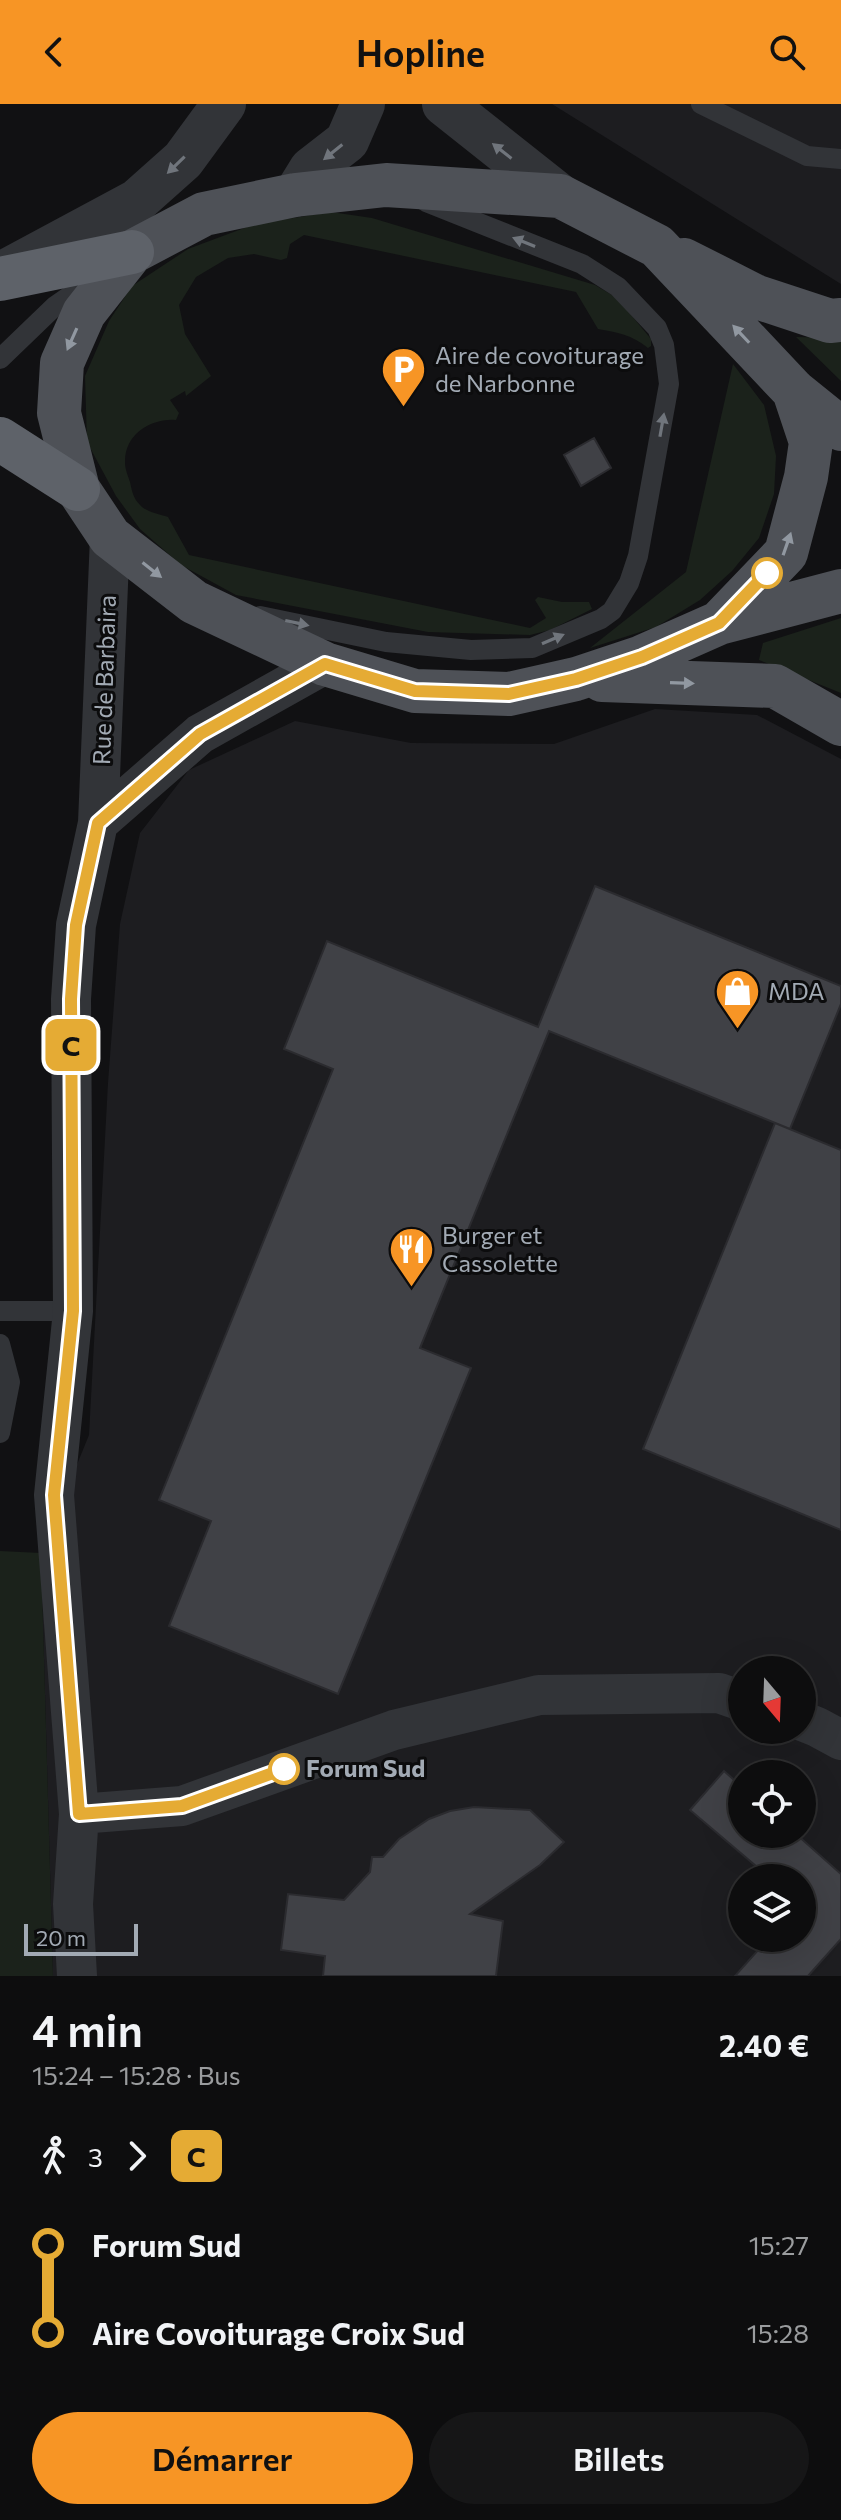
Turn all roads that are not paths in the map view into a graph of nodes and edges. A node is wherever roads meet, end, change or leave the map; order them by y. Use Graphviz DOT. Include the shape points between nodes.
graph roads {
  1 [pos="224,104"];
  2 [pos="363,104"];
  3 [pos="444,104"];
  4 [pos="701,104"];
  5 [pos="841,159"];
  6 [pos="386,185"];
  7 [pos="295,195"];
  8 [pos="560,196"];
  9 [pos="657,246"];
  10 [pos="132,252"];
  11 [pos="0,277"];
  12 [pos="841,320"];
  13 [pos="0,359"];
  14 [pos="794,391"];
  15 [pos="841,429"];
  16 [pos="0,439"];
  17 [pos="78,489"];
  18 [pos="110,537"];
  19 [pos="841,591"];
  20 [pos="194,602"];
  21 [pos="719,623"];
  22 [pos="325,664"];
  23 [pos="576,679"];
  24 [pos="841,724"];
  25 [pos="98,823"];
  26 [pos="0,1311"];
  27 [pos="73,1311"];
  28 [pos="0,1344"];
  29 [pos="0,1433"];
  30 [pos="728,1696"];
  31 [pos="816,1728"];
  32 [pos="841,1740"];
  33 [pos="79,1814"];
  34 [pos="77,1976"];
  1 -- 11 [label="street, one-way" via="183,160 137,201"];
  2 -- 7 [label="street, one-way" via="347,141 311,169"];
  8 -- 3 [label="street, one-way"];
  4 -- 5 [label="lane" via="807,156"];
  6 -- 7 [label="main road"];
  6 -- 8 [label="main road"];
  20 -- 6 [label="lane, one-way" via="386,642 471,650 532,648 601,619 629,583 669,384 657,328 618,287 582,264"];
  7 -- 10 [label="main road" via="204,214"];
  8 -- 9 [label="main road"];
  9 -- 12 [label="main road" via="757,297"];
  14 -- 9 [label="main road, one-way"];
  10 -- 11 [label="highway"];
  10 -- 13 [label="lane" via="55,306"];
  10 -- 17 [label="main road, one-way" via="84,313 62,363 59,413"];
  14 -- 15 [label="main road"];
  21 -- 14 [label="main road, one-way" via="786,553 811,442"];
  16 -- 17 [label="highway"];
  17 -- 18 [label="main road"];
  18 -- 20 [label="main road, one-way"];
  18 -- 25 [label="street, Rue de Barbaira"];
  19 -- 21 [label="main road"];
  20 -- 22 [label="main road"];
  21 -- 23 [label="main road"];
  22 -- 23 [label="main road" via="415,691 509,694"];
  22 -- 25 [label="street, Rue de Barbaira" via="200,734"];
  23 -- 24 [label="main road, one-way" via="775,686"];
  25 -- 27 [label="street, Rue de Barbaira" via="76,925 71,999"];
  26 -- 27 [label="lane"];
  27 -- 33 [label="street, Rue de Barbaira" via="54,1495"];
  28 -- 29 [label="lane" via="10,1382"];
  30 -- 33 [label="street" via="539,1695 394,1730 182,1806"];
  31 -- 32 [label="street"];
  33 -- 34 [label="street, Rue de Barbaira" via="73,1904"];
}
